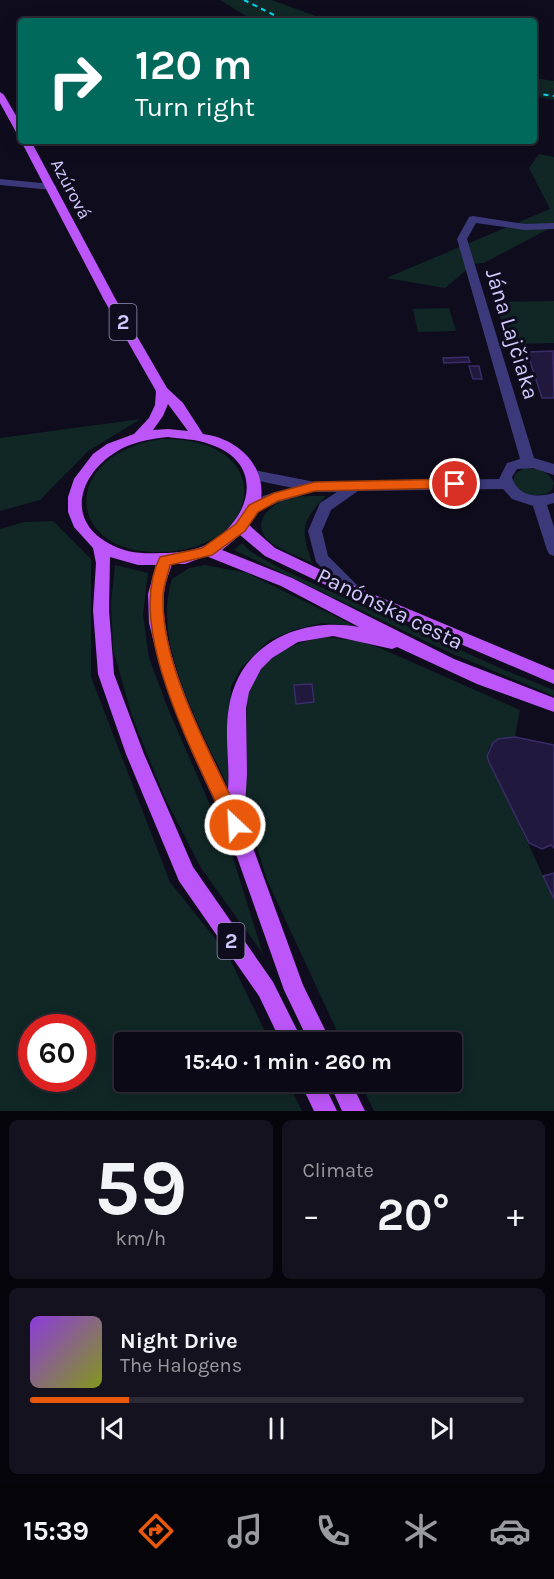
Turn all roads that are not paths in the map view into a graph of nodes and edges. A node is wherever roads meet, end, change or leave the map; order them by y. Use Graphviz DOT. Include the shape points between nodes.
graph roads {
  1 [pos="0,95"];
  2 [pos="18,127"];
  3 [pos="28,144"];
  4 [pos="44,174"];
  5 [pos="0,180"];
  6 [pos="52,187"];
  7 [pos="554,226"];
  8 [pos="162,390"];
  9 [pos="197,435"];
  10 [pos="137,437"];
  11 [pos="528,462"];
  12 [pos="554,470"];
  13 [pos="254,475"];
  14 [pos="506,484"];
  15 [pos="356,486"];
  16 [pos="315,487"];
  17 [pos="547,500"];
  18 [pos="253,508"];
  19 [pos="241,527"];
  20 [pos="100,546"];
  21 [pos="554,550"];
  22 [pos="207,552"];
  23 [pos="165,561"];
  24 [pos="358,594"];
  25 [pos="413,648"];
  26 [pos="554,677"];
  27 [pos="554,705"];
  28 [pos="235,825"];
  29 [pos="287,1032"];
  30 [pos="315,1032"];
  31 [pos="316,1092"];
  32 [pos="345,1092"];
  33 [pos="326,1111"];
  34 [pos="354,1111"];
  1 -- 2 [label="main road"];
  3 -- 4 [label="main road, Azúrová / 2"];
  4 -- 5 [label="street"];
  4 -- 6 [label="main road, Azúrová / 2"];
  5 -- 6 [label="street"];
  6 -- 8 [label="main road, Azúrová / 2"];
  7 -- 11 [label="street, Jána Lajčiaka" via="525,227 473,219 462,239"];
  8 -- 9 [label="main road, 2"];
  8 -- 10 [label="main road" via="160,413"];
  9 -- 10 [label="main road"];
  9 -- 13 [label="main road" via="231,449"];
  10 -- 20 [label="main road" via="98,457 77,486 74,504 78,521"];
  11 -- 12 [label="street"];
  11 -- 14 [label="street" via="512,466 507,471"];
  13 -- 16 [label="street"];
  13 -- 18 [label="main road"];
  14 -- 15 [label="street"];
  14 -- 17 [label="street" via="515,495"];
  15 -- 16 [label="street"];
  15 -- 24 [label="street" via="325,507 315,531 321,558"];
  16 -- 18 [label="street"];
  17 -- 21 [label="street"];
  18 -- 19 [label="main road"];
  19 -- 22 [label="main road"];
  19 -- 24 [label="main road, Panónska cesta" via="270,552"];
  20 -- 23 [label="main road" via="125,557"];
  20 -- 29 [label="main road, 2" via="104,563 101,610 106,674 135,754 170,839 199,895 266,989"];
  22 -- 23 [label="main road"];
  22 -- 25 [label="main road, Panónska cesta" via="273,577"];
  23 -- 28 [label="main road, 2" via="156,594 162,649 193,734"];
  24 -- 26 [label="main road, Panónska cesta"];
  25 -- 27 [label="main road, Panónska cesta"];
  25 -- 28 [label="main road" via="326,630 287,639 257,660 242,683 237,708"];
  28 -- 30 [label="main road, 2" via="294,990"];
  31 -- 33 [label="main road"];
  32 -- 34 [label="main road"];
}
